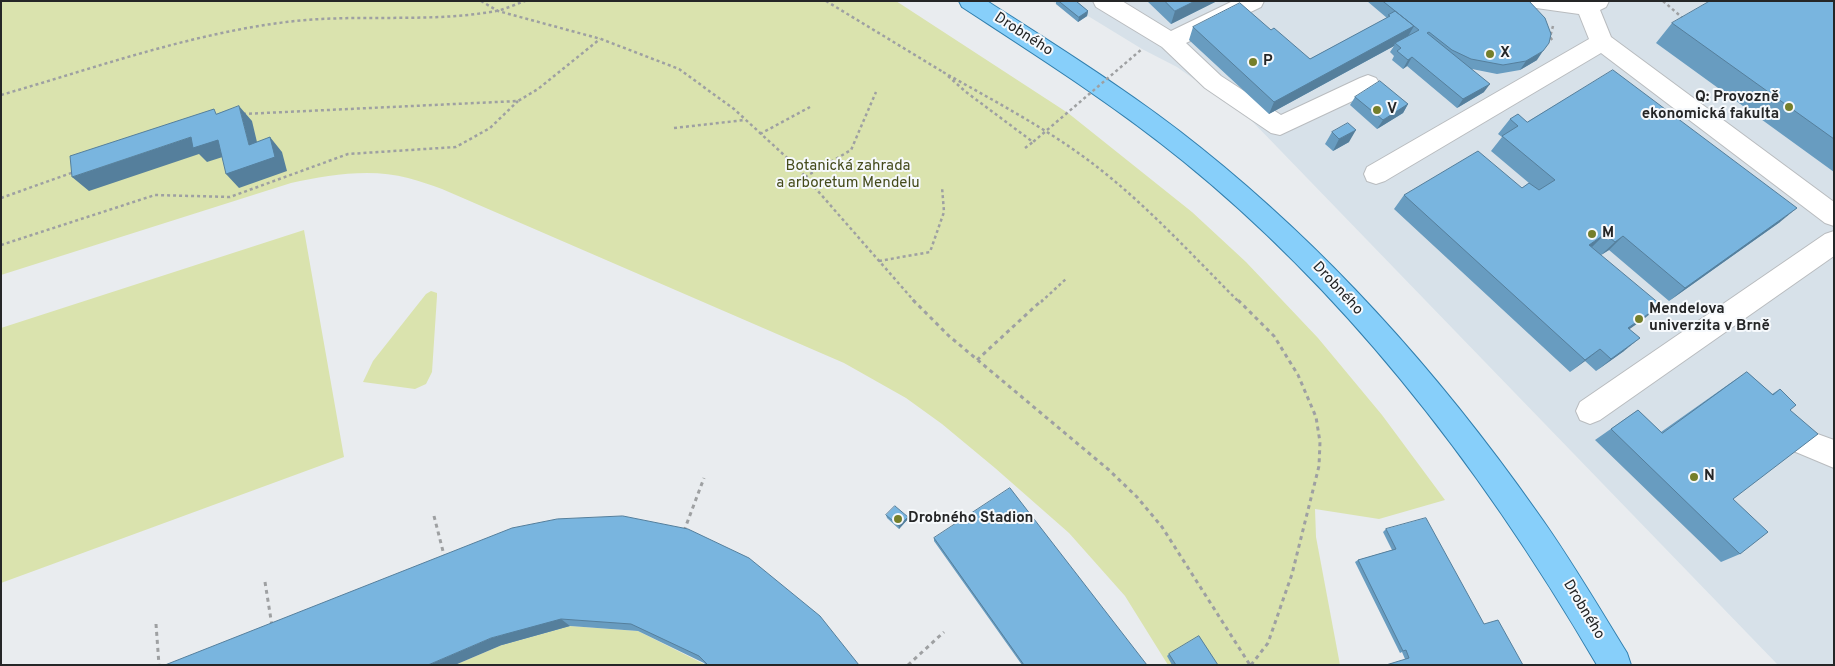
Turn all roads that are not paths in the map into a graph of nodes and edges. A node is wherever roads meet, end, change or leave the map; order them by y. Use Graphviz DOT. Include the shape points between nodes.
graph roads {
  1 [pos="970,1"];
  2 [pos="1104,1"];
  3 [pos="1253,1"];
  4 [pos="1537,1"];
  5 [pos="1592,4"];
  6 [pos="1170,41"];
  7 [pos="1602,42"];
  8 [pos="1368,84"];
  9 [pos="1376,174"];
  10 [pos="1834,216"];
  11 [pos="1834,242"];
  12 [pos="1590,412"];
  13 [pos="1801,441"];
  14 [pos="1834,454"];
  15 [pos="1615,665"];
  1 -- 15 [label="main road, Drobného" via="1053,54 1194,156 1322,271 1399,356 1483,461 1533,530"];
  2 -- 6 [label="lane"];
  3 -- 6 [label="lane"];
  4 -- 5 [label="lane"];
  5 -- 7 [label="lane"];
  6 -- 8 [label="lane" via="1213,82 1280,126"];
  7 -- 9 [label="lane"];
  7 -- 10 [label="lane"];
  11 -- 12 [label="lane"];
  13 -- 14 [label="lane"];
}
